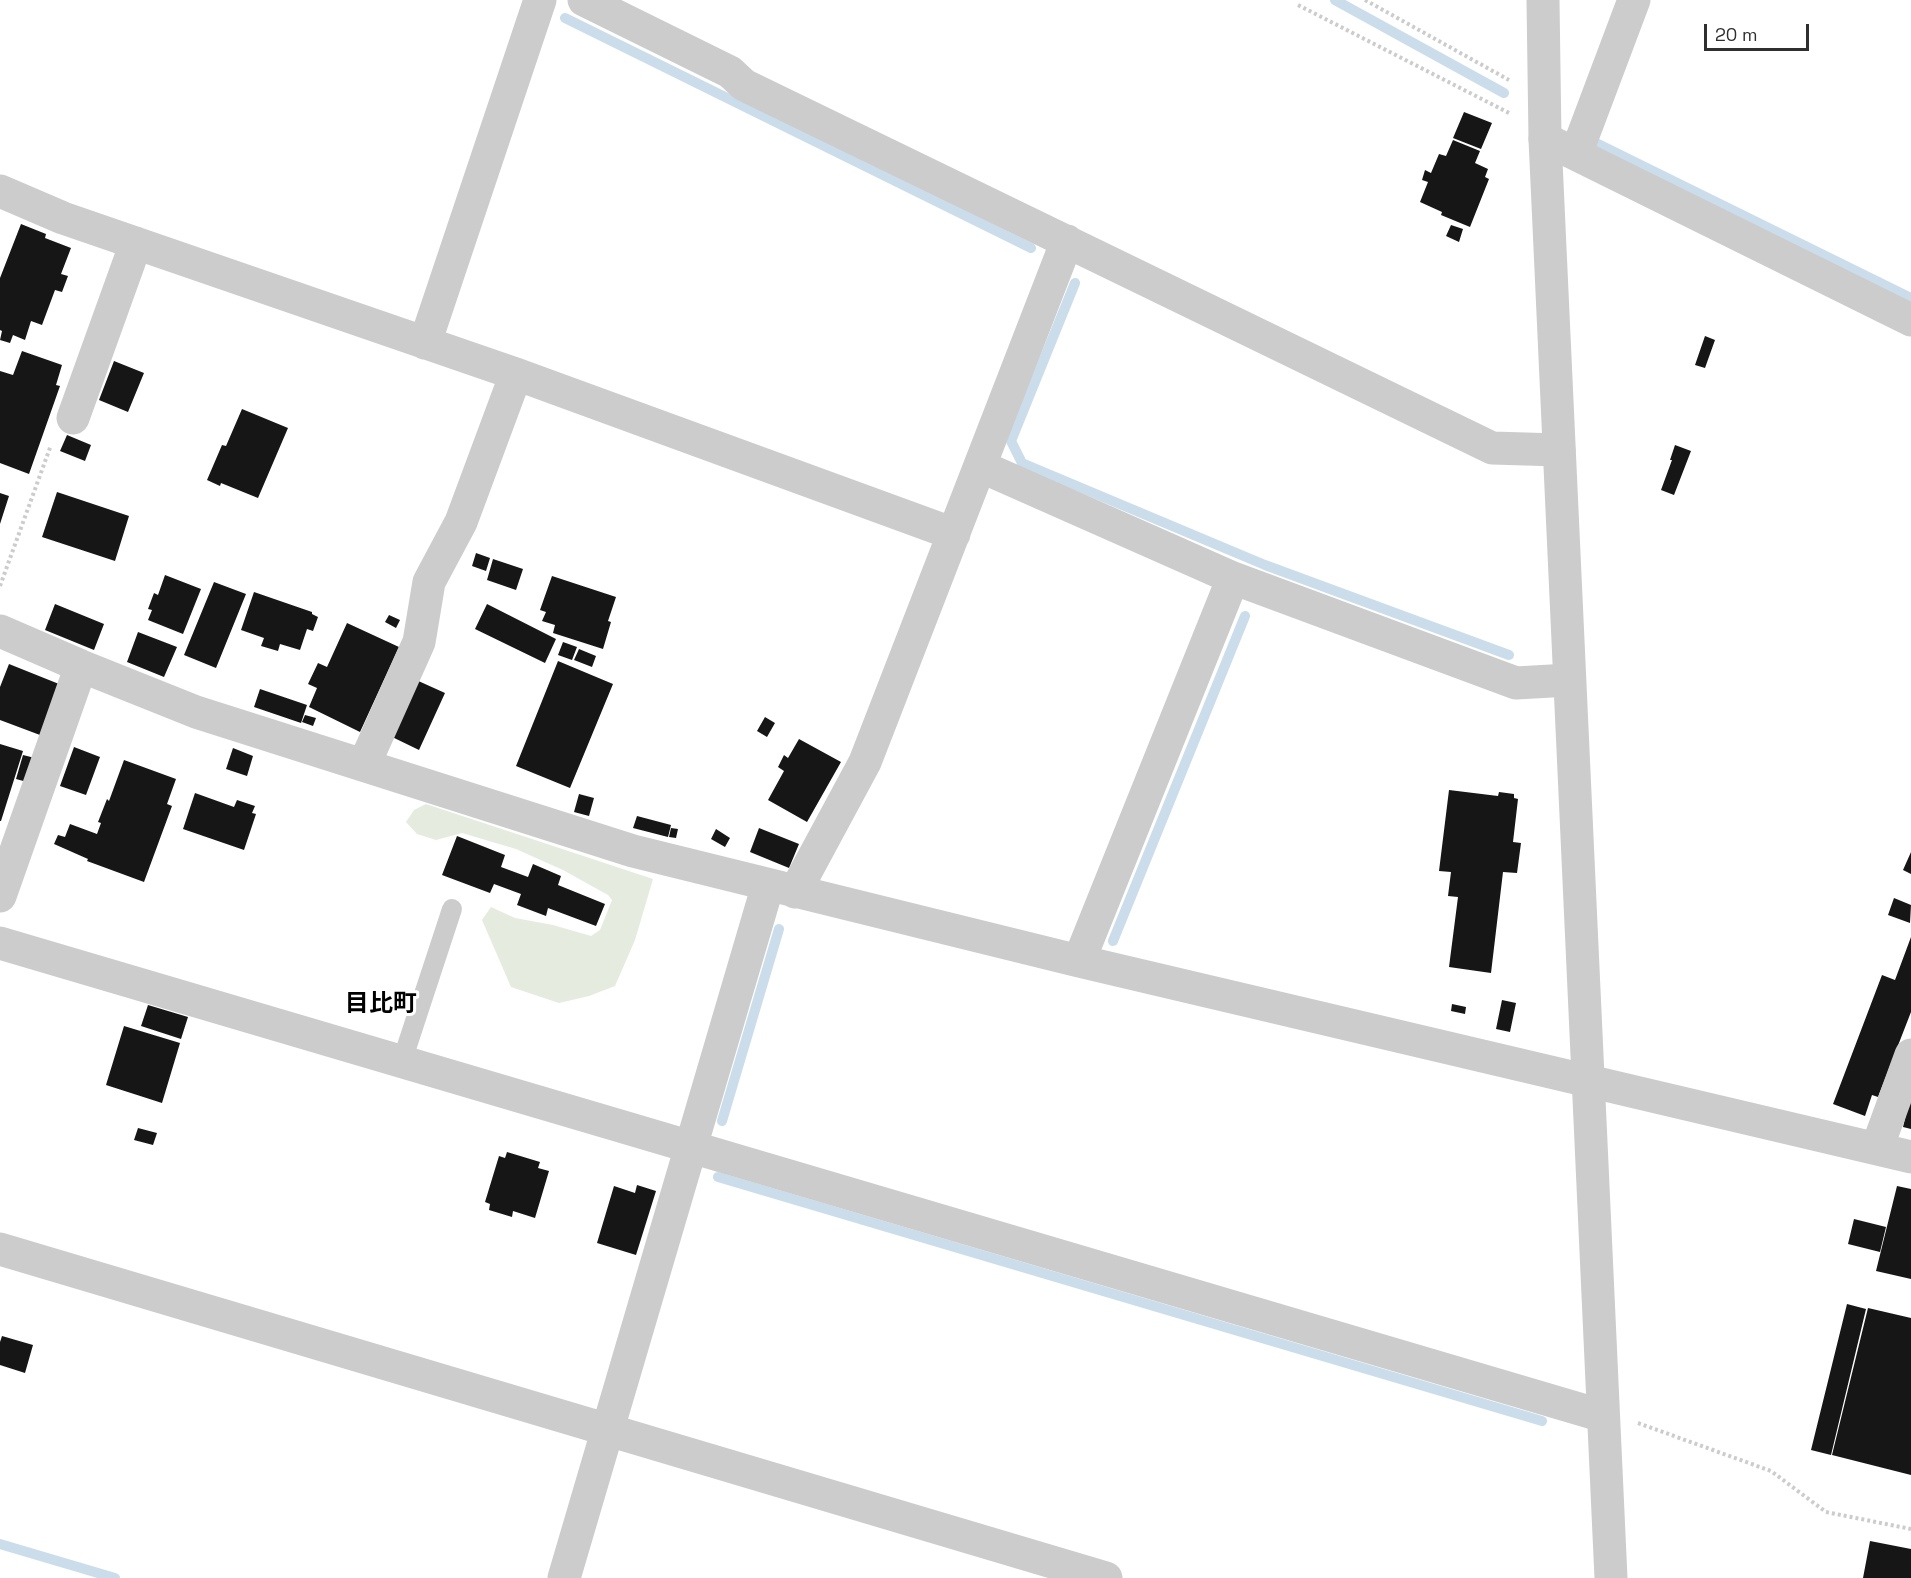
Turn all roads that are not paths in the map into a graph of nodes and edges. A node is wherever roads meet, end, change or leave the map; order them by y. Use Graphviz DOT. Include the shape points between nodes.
graph roads {
  1 [pos="540,0"];
  2 [pos="584,0"];
  3 [pos="1543,0"];
  4 [pos="1634,0"];
  5 [pos="1544,123"];
  6 [pos="1576,154"];
  7 [pos="0,191"];
  8 [pos="1067,241"];
  9 [pos="136,243"];
  10 [pos="1911,320"];
  11 [pos="425,343"];
  12 [pos="516,374"];
  13 [pos="73,418"];
  14 [pos="1558,450"];
  15 [pos="980,466"];
  16 [pos="954,534"];
  17 [pos="1233,578"];
  18 [pos="0,630"];
  19 [pos="81,666"];
  20 [pos="1569,680"];
  21 [pos="364,765"];
  22 [pos="782,889"];
  23 [pos="0,896"];
  24 [pos="452,909"];
  25 [pos="0,943"];
  26 [pos="1079,961"];
  27 [pos="1911,1055"];
  28 [pos="402,1061"];
  29 [pos="1587,1080"];
  30 [pos="691,1147"];
  31 [pos="1877,1148"];
  32 [pos="1911,1156"];
  33 [pos="0,1249"];
  34 [pos="1603,1416"];
  35 [pos="607,1430"];
  36 [pos="564,1578"];
  37 [pos="1106,1578"];
  38 [pos="1611,1578"];
  1 -- 11 [label="street"];
  2 -- 8 [label="street" via="730,72 744,85"];
  3 -- 5 [label="street"];
  4 -- 6 [label="street"];
  5 -- 6 [label="street"];
  5 -- 14 [label="street"];
  6 -- 10 [label="street"];
  7 -- 9 [label="street"];
  8 -- 14 [label="street" via="1492,448"];
  8 -- 15 [label="street"];
  9 -- 11 [label="street"];
  9 -- 13 [label="street"];
  11 -- 12 [label="street"];
  12 -- 16 [label="street"];
  12 -- 21 [label="street" via="461,522 429,582 419,642"];
  14 -- 20 [label="street"];
  15 -- 16 [label="street"];
  15 -- 17 [label="street"];
  16 -- 22 [label="street" via="866,762"];
  17 -- 20 [label="street" via="1516,683"];
  17 -- 26 [label="street"];
  18 -- 19 [label="street"];
  19 -- 21 [label="street" via="196,712"];
  19 -- 23 [label="street"];
  20 -- 29 [label="street"];
  21 -- 22 [label="street" via="633,851"];
  22 -- 26 [label="street"];
  22 -- 30 [label="street"];
  24 -- 28 [label="lane"];
  25 -- 28 [label="street"];
  26 -- 29 [label="street"];
  27 -- 31 [label="street"];
  28 -- 30 [label="street"];
  29 -- 31 [label="street"];
  29 -- 34 [label="street"];
  30 -- 34 [label="street"];
  30 -- 35 [label="street"];
  31 -- 32 [label="street"];
  33 -- 35 [label="street"];
  34 -- 38 [label="street"];
  35 -- 36 [label="street"];
  35 -- 37 [label="street"];
}
